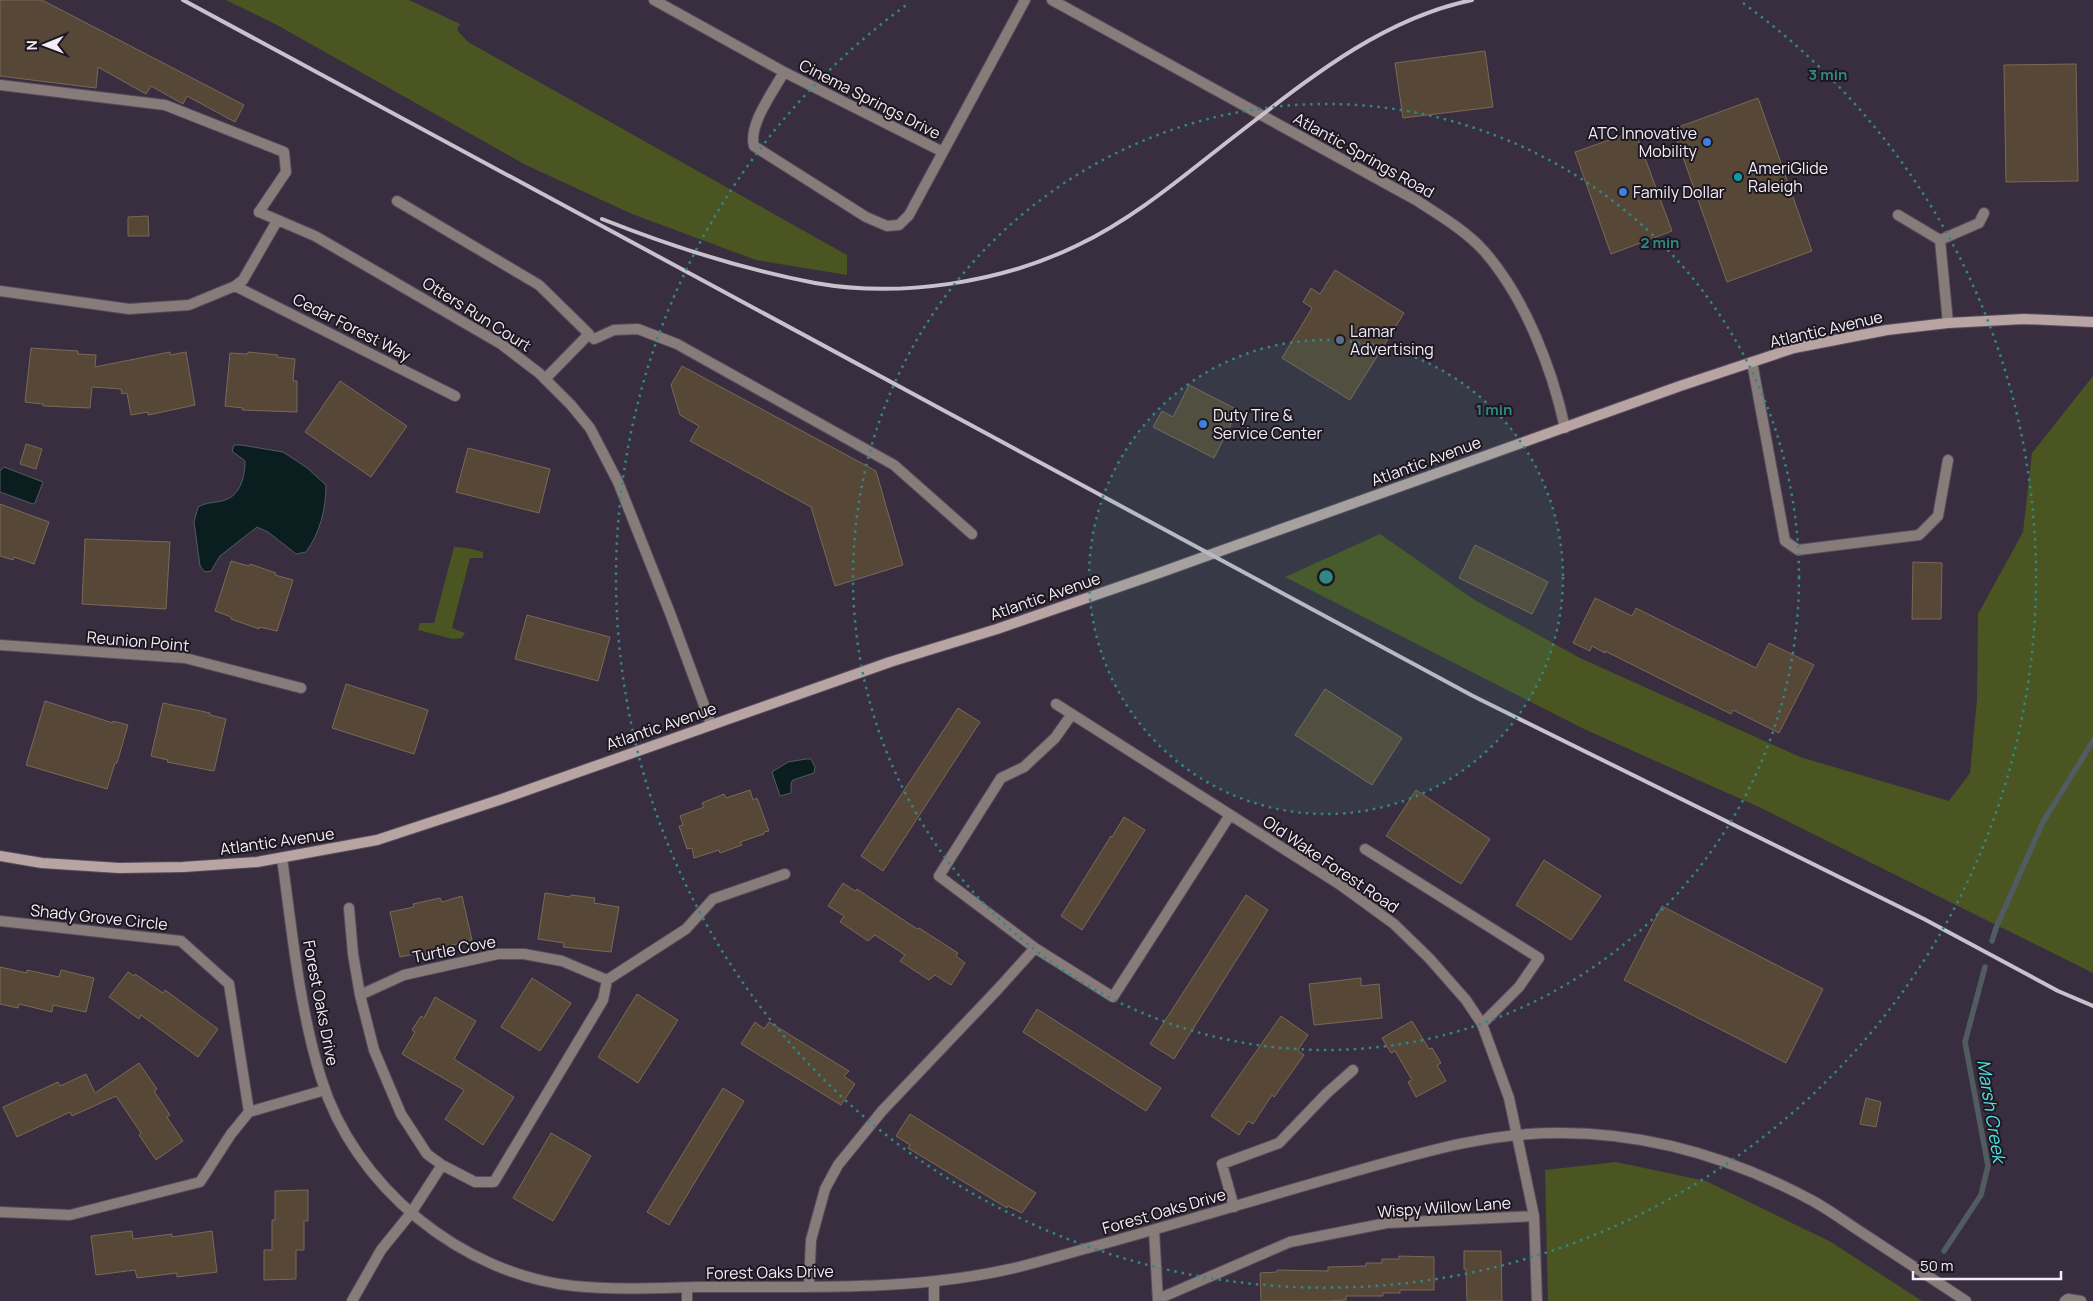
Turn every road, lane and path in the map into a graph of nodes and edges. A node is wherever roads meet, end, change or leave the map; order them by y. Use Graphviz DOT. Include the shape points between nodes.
graph roads {
  1 [pos="654,0"];
  2 [pos="1025,0"];
  3 [pos="1052,0"];
  4 [pos="784,72"];
  5 [pos="0,85"];
  6 [pos="943,152"];
  7 [pos="398,201"];
  8 [pos="1984,213"];
  9 [pos="1898,215"];
  10 [pos="277,221"];
  11 [pos="1940,240"];
  12 [pos="236,286"];
  13 [pos="0,291"];
  14 [pos="2093,322"];
  15 [pos="1948,323"];
  16 [pos="594,339"];
  17 [pos="1752,362"];
  18 [pos="545,379"];
  19 [pos="455,396"];
  20 [pos="1565,428"];
  21 [pos="1948,460"];
  22 [pos="972,534"];
  23 [pos="0,645"];
  24 [pos="301,688"];
  25 [pos="1056,704"];
  26 [pos="1072,714"];
  27 [pos="711,724"];
  28 [pos="1230,815"];
  29 [pos="1365,850"];
  30 [pos="0,856"];
  31 [pos="282,858"];
  32 [pos="785,874"];
  33 [pos="349,908"];
  34 [pos="0,922"];
  35 [pos="1035,948"];
  36 [pos="607,980"];
  37 [pos="360,994"];
  38 [pos="1482,1024"];
  39 [pos="1353,1070"];
  40 [pos="325,1090"];
  41 [pos="249,1112"];
  42 [pos="1516,1135"];
  43 [pos="442,1165"];
  44 [pos="1234,1207"];
  45 [pos="0,1212"];
  46 [pos="412,1213"];
  47 [pos="1534,1216"];
  48 [pos="1154,1230"];
  49 [pos="934,1282"];
  50 [pos="809,1286"];
  51 [pos="687,1288"];
  52 [pos="1158,1300"];
  53 [pos="352,1301"];
  54 [pos="687,1301"];
  55 [pos="934,1301"];
  56 [pos="1537,1301"];
  57 [pos="1966,1301"];
  58 [pos="2065,1301"];
  59 [pos="2081,1301"];
  1 -- 4 [label="street, Cinema Springs Drive"];
  2 -- 6 [label="street, Cinema Springs Drive"];
  3 -- 20 [label="street, Atlantic Springs Road" via="1416,200 1455,226 1483,250 1503,276 1526,316 1554,384"];
  4 -- 6 [label="street, Cinema Springs Drive"];
  4 -- 6 [label="street, Cinema Springs Drive" via="754,126 754,146 866,217 887,226 899,225 909,215"];
  5 -- 10 [label="street, Otters Run Court" via="165,105 284,152 286,172 259,212"];
  7 -- 18 [label="street" via="539,285 589,334"];
  8 -- 11 [label="street" via="1979,223"];
  9 -- 11 [label="street"];
  10 -- 12 [label="street" via="243,280"];
  10 -- 18 [label="street, Otters Run Court" via="315,236 454,316 501,344"];
  11 -- 15 [label="street"];
  12 -- 13 [label="street" via="189,305 129,309"];
  12 -- 19 [label="street, Cedar Forest Way"];
  14 -- 15 [label="main road, Atlantic Avenue" via="2024,318"];
  15 -- 17 [label="main road, Atlantic Avenue" via="1887,330 1794,348"];
  16 -- 22 [label="street" via="614,330 638,329 677,344 894,465"];
  17 -- 20 [label="main road, Atlantic Avenue"];
  17 -- 21 [label="street" via="1785,541 1798,550 1919,535 1938,516"];
  18 -- 27 [label="street, Otters Run Court" via="590,428 618,482"];
  20 -- 27 [label="main road, Atlantic Avenue" via="1158,573"];
  23 -- 24 [label="street, Reunion Point" via="185,658"];
  25 -- 26 [label="street, Old Wake Forest Road"];
  26 -- 28 [label="street, Old Wake Forest Road"];
  26 -- 35 [label="street" via="1055,738 1024,767 1001,778 939,876"];
  27 -- 31 [label="main road, Atlantic Avenue" via="377,840"];
  28 -- 35 [label="street" via="1113,997"];
  28 -- 38 [label="street, Old Wake Forest Road" via="1339,884 1394,924 1466,1000"];
  29 -- 38 [label="street" via="1539,958 1519,987"];
  30 -- 31 [label="main road, Atlantic Avenue" via="42,863 119,868 183,867"];
  31 -- 40 [label="street, Forest Oaks Drive" via="311,1044"];
  32 -- 36 [label="street" via="713,899 686,929"];
  33 -- 37 [label="street"];
  34 -- 41 [label="street, Shady Grove Circle" via="181,941 229,984"];
  35 -- 50 [label="street" via="882,1111 838,1165 825,1189 811,1240"];
  36 -- 37 [label="street, Turtle Cove" via="562,961 524,954 498,954 404,975"];
  36 -- 43 [label="street" via="603,1000 494,1182 475,1182"];
  37 -- 43 [label="street" via="374,1050 401,1114 427,1154"];
  38 -- 42 [label="street, Old Wake Forest Road" via="1509,1098"];
  39 -- 44 [label="street" via="1279,1143 1222,1164"];
  40 -- 41 [label="street"];
  40 -- 46 [label="street, Forest Oaks Drive" via="348,1137 365,1162"];
  41 -- 45 [label="street" via="200,1182 70,1215"];
  42 -- 44 [label="street, Forest Oaks Drive" via="1431,1150"];
  42 -- 47 [label="street, Old Wake Forest Road"];
  42 -- 57 [label="street" via="1562,1133 1636,1139 1729,1162 1818,1203"];
  43 -- 46 [label="street"];
  44 -- 48 [label="street, Forest Oaks Drive"];
  46 -- 51 [label="street, Forest Oaks Drive" via="476,1256 526,1276 574,1286"];
  46 -- 53 [label="street" via="381,1250"];
  47 -- 52 [label="street, Wispy Willow Lane" via="1387,1223 1290,1242"];
  47 -- 56 [label="street, Old Wake Forest Road"];
  48 -- 49 [label="street, Forest Oaks Drive" via="1014,1268"];
  48 -- 52 [label="street"];
  49 -- 50 [label="street, Forest Oaks Drive"];
  49 -- 55 [label="street"];
  50 -- 51 [label="street, Forest Oaks Drive"];
  51 -- 54 [label="street"];
  58 -- 59 [label="street"];
}
